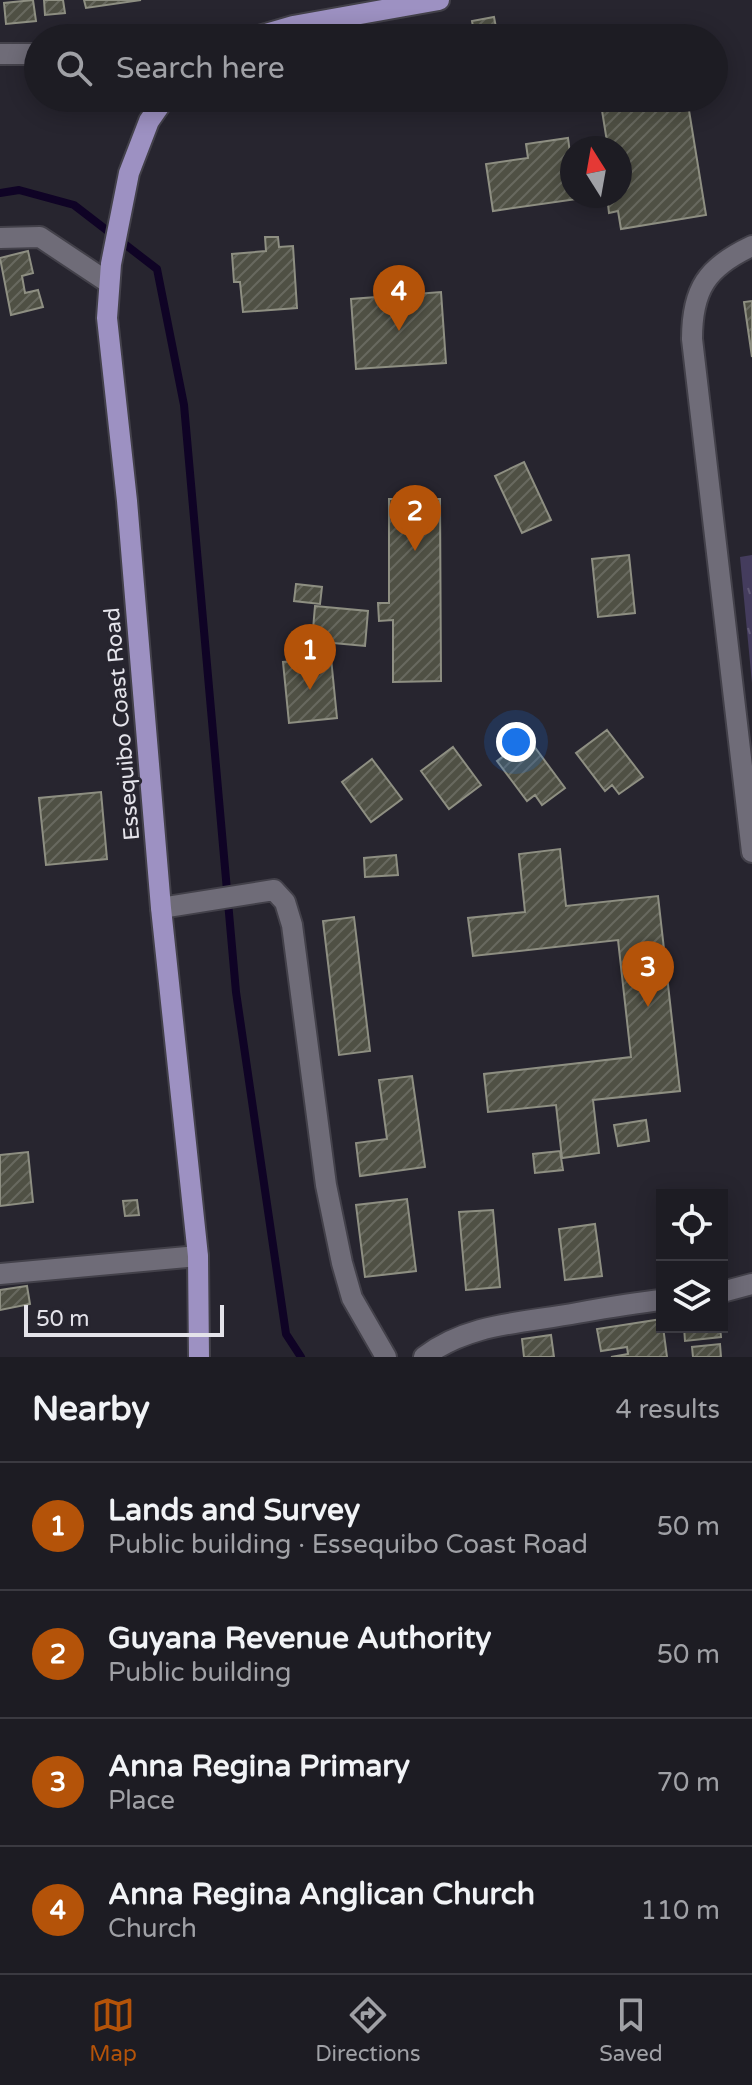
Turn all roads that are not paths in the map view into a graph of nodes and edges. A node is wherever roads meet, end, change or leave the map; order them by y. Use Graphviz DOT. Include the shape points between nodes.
graph roads {
  1 [pos="439,0"];
  2 [pos="304,24"];
  3 [pos="0,54"];
  4 [pos="24,54"];
  5 [pos="155,112"];
  6 [pos="0,238"];
  7 [pos="752,246"];
  8 [pos="110,273"];
  9 [pos="752,852"];
  10 [pos="161,908"];
  11 [pos="198,1256"];
  12 [pos="0,1274"];
  13 [pos="752,1284"];
  14 [pos="728,1290"];
  15 [pos="656,1301"];
  16 [pos="199,1357"];
  17 [pos="386,1357"];
  18 [pos="424,1357"];
  1 -- 2 [label="main road"];
  3 -- 4 [label="street"];
  5 -- 8 [label="main road, Essequibo Coast Road" via="129,173"];
  6 -- 8 [label="street" via="40,237"];
  7 -- 9 [label="street" via="712,271 698,291 692,339"];
  8 -- 10 [label="main road, Essequibo Coast Road" via="107,318"];
  10 -- 11 [label="main road, Essequibo Coast Road"];
  10 -- 17 [label="street" via="274,890 285,902 342,1263 352,1298"];
  11 -- 12 [label="street"];
  11 -- 16 [label="main road, Essequibo Coast Road"];
  13 -- 14 [label="street"];
  15 -- 18 [label="street" via="462,1334"];
}
